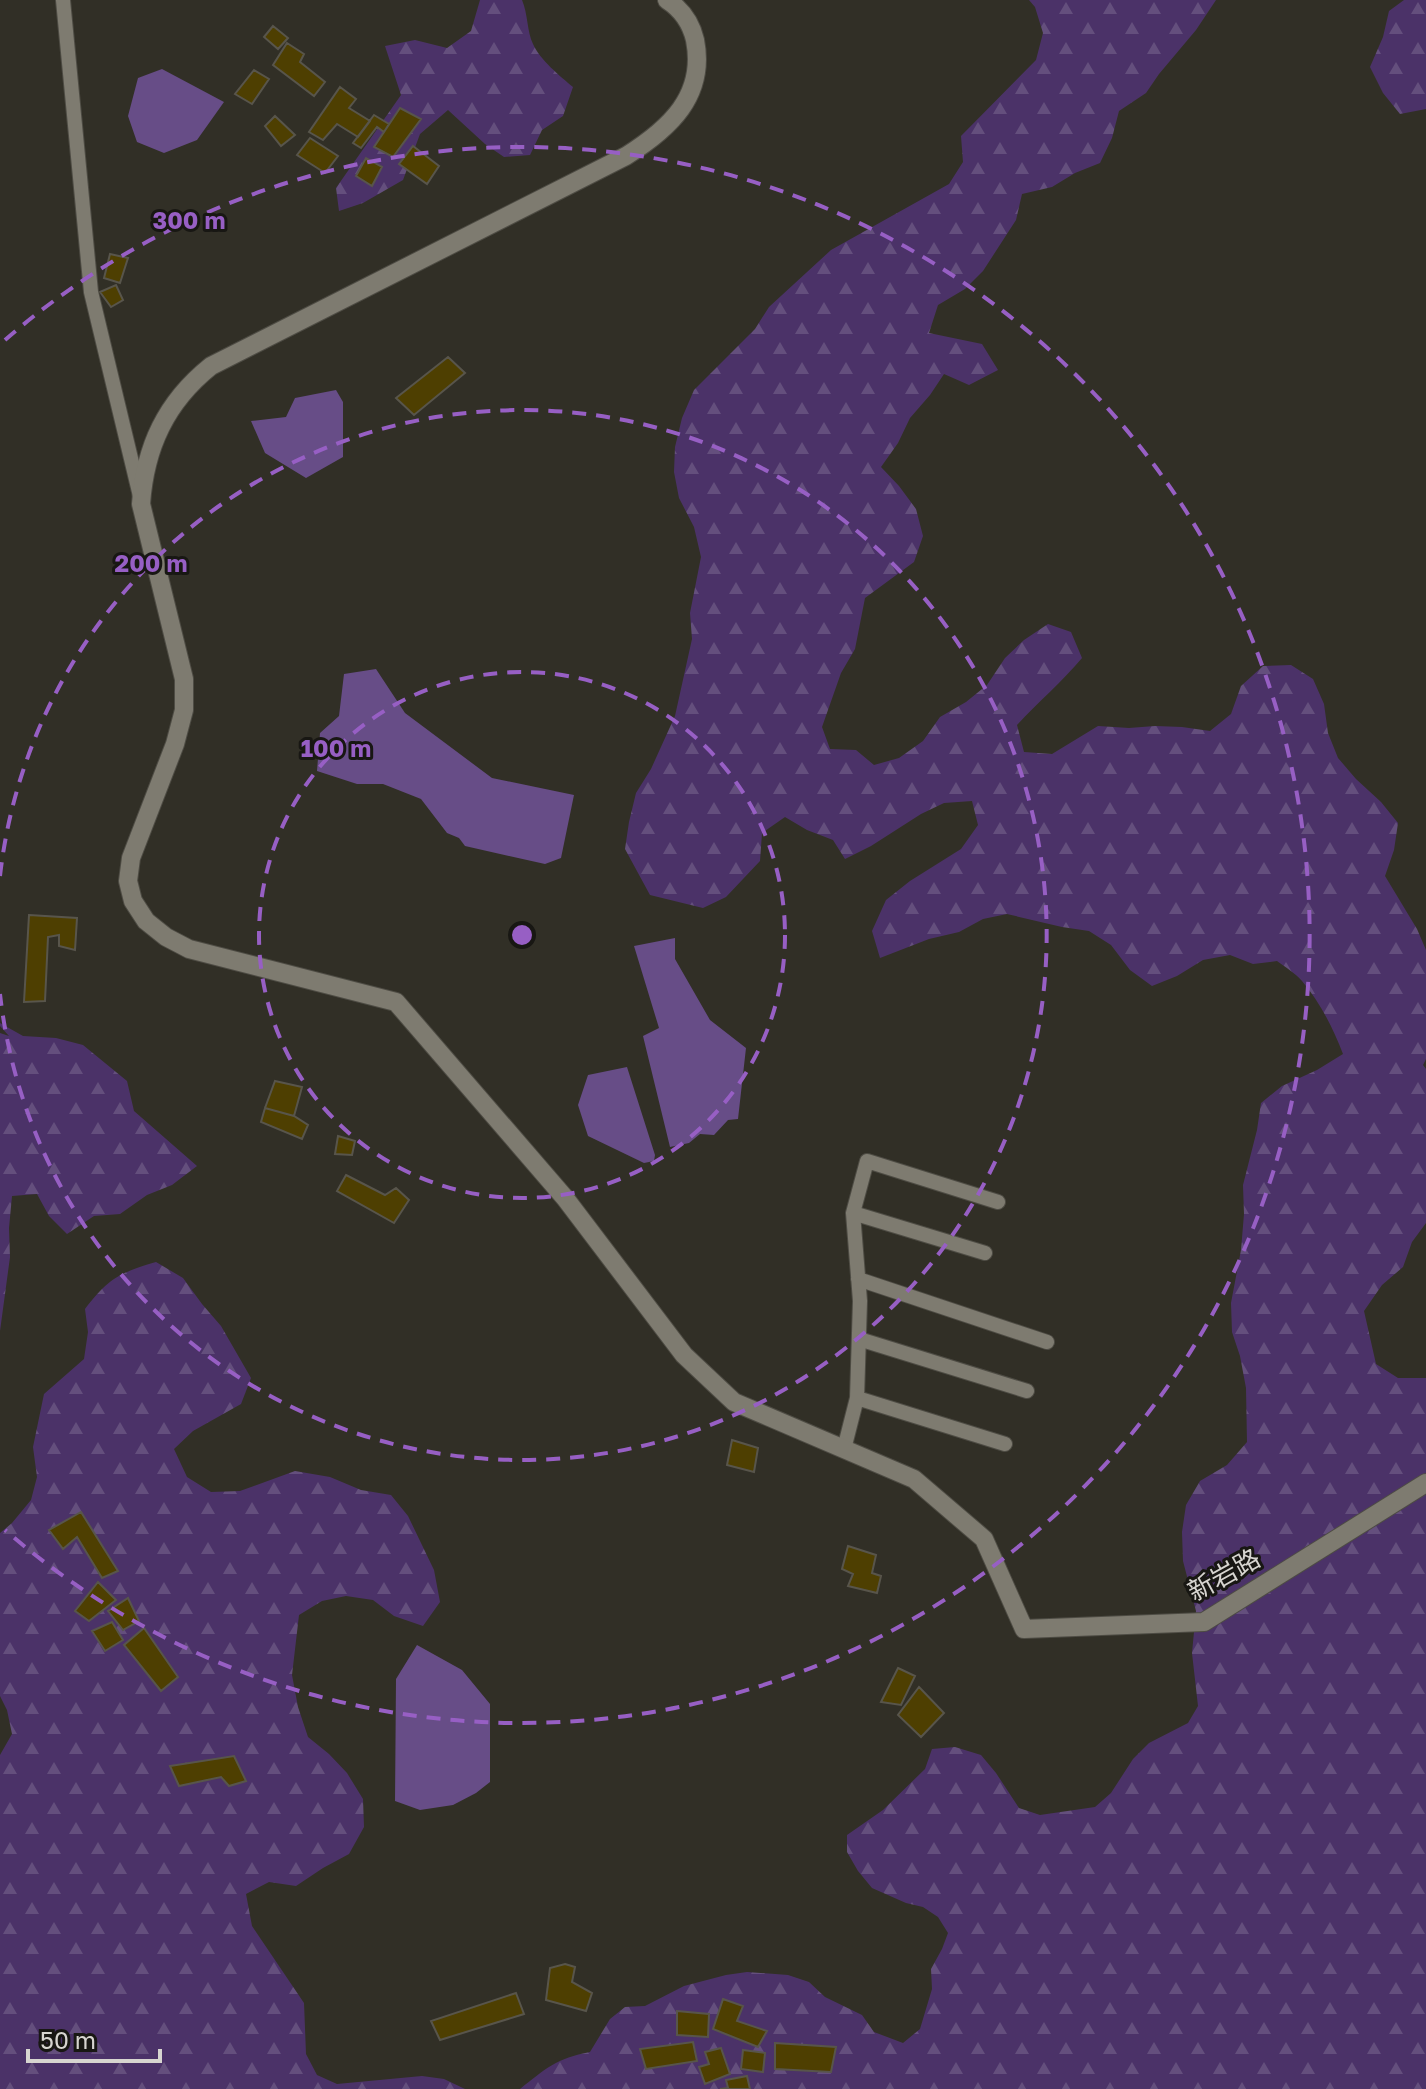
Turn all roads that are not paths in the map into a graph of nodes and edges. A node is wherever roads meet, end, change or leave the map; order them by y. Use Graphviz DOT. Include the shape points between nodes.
graph roads {
  1 [pos="63,0"];
  2 [pos="667,0"];
  3 [pos="141,504"];
  4 [pos="998,1202"];
  5 [pos="853,1213"];
  6 [pos="985,1253"];
  7 [pos="858,1279"];
  8 [pos="859,1339"];
  9 [pos="1047,1342"];
  10 [pos="1027,1391"];
  11 [pos="857,1398"];
  12 [pos="1005,1444"];
  13 [pos="844,1449"];
  14 [pos="1426,1483"];
  1 -- 3 [label="street" via="91,292"];
  2 -- 3 [label="street" via="693,30 698,56 685,104 668,125 626,156 211,366 181,393 158,431 148,455"];
  3 -- 13 [label="street" via="184,679 184,710 175,744 131,858 128,881 146,921 189,949 396,1002 565,1198 684,1355 734,1402"];
  4 -- 5 [label="street" via="867,1161"];
  5 -- 6 [label="street"];
  5 -- 7 [label="street"];
  7 -- 8 [label="street"];
  7 -- 9 [label="street"];
  8 -- 10 [label="street"];
  8 -- 11 [label="street"];
  11 -- 12 [label="street"];
  11 -- 13 [label="street"];
  13 -- 14 [label="street, 新岩路" via="914,1479 984,1539 1024,1629 1204,1622"];
}
